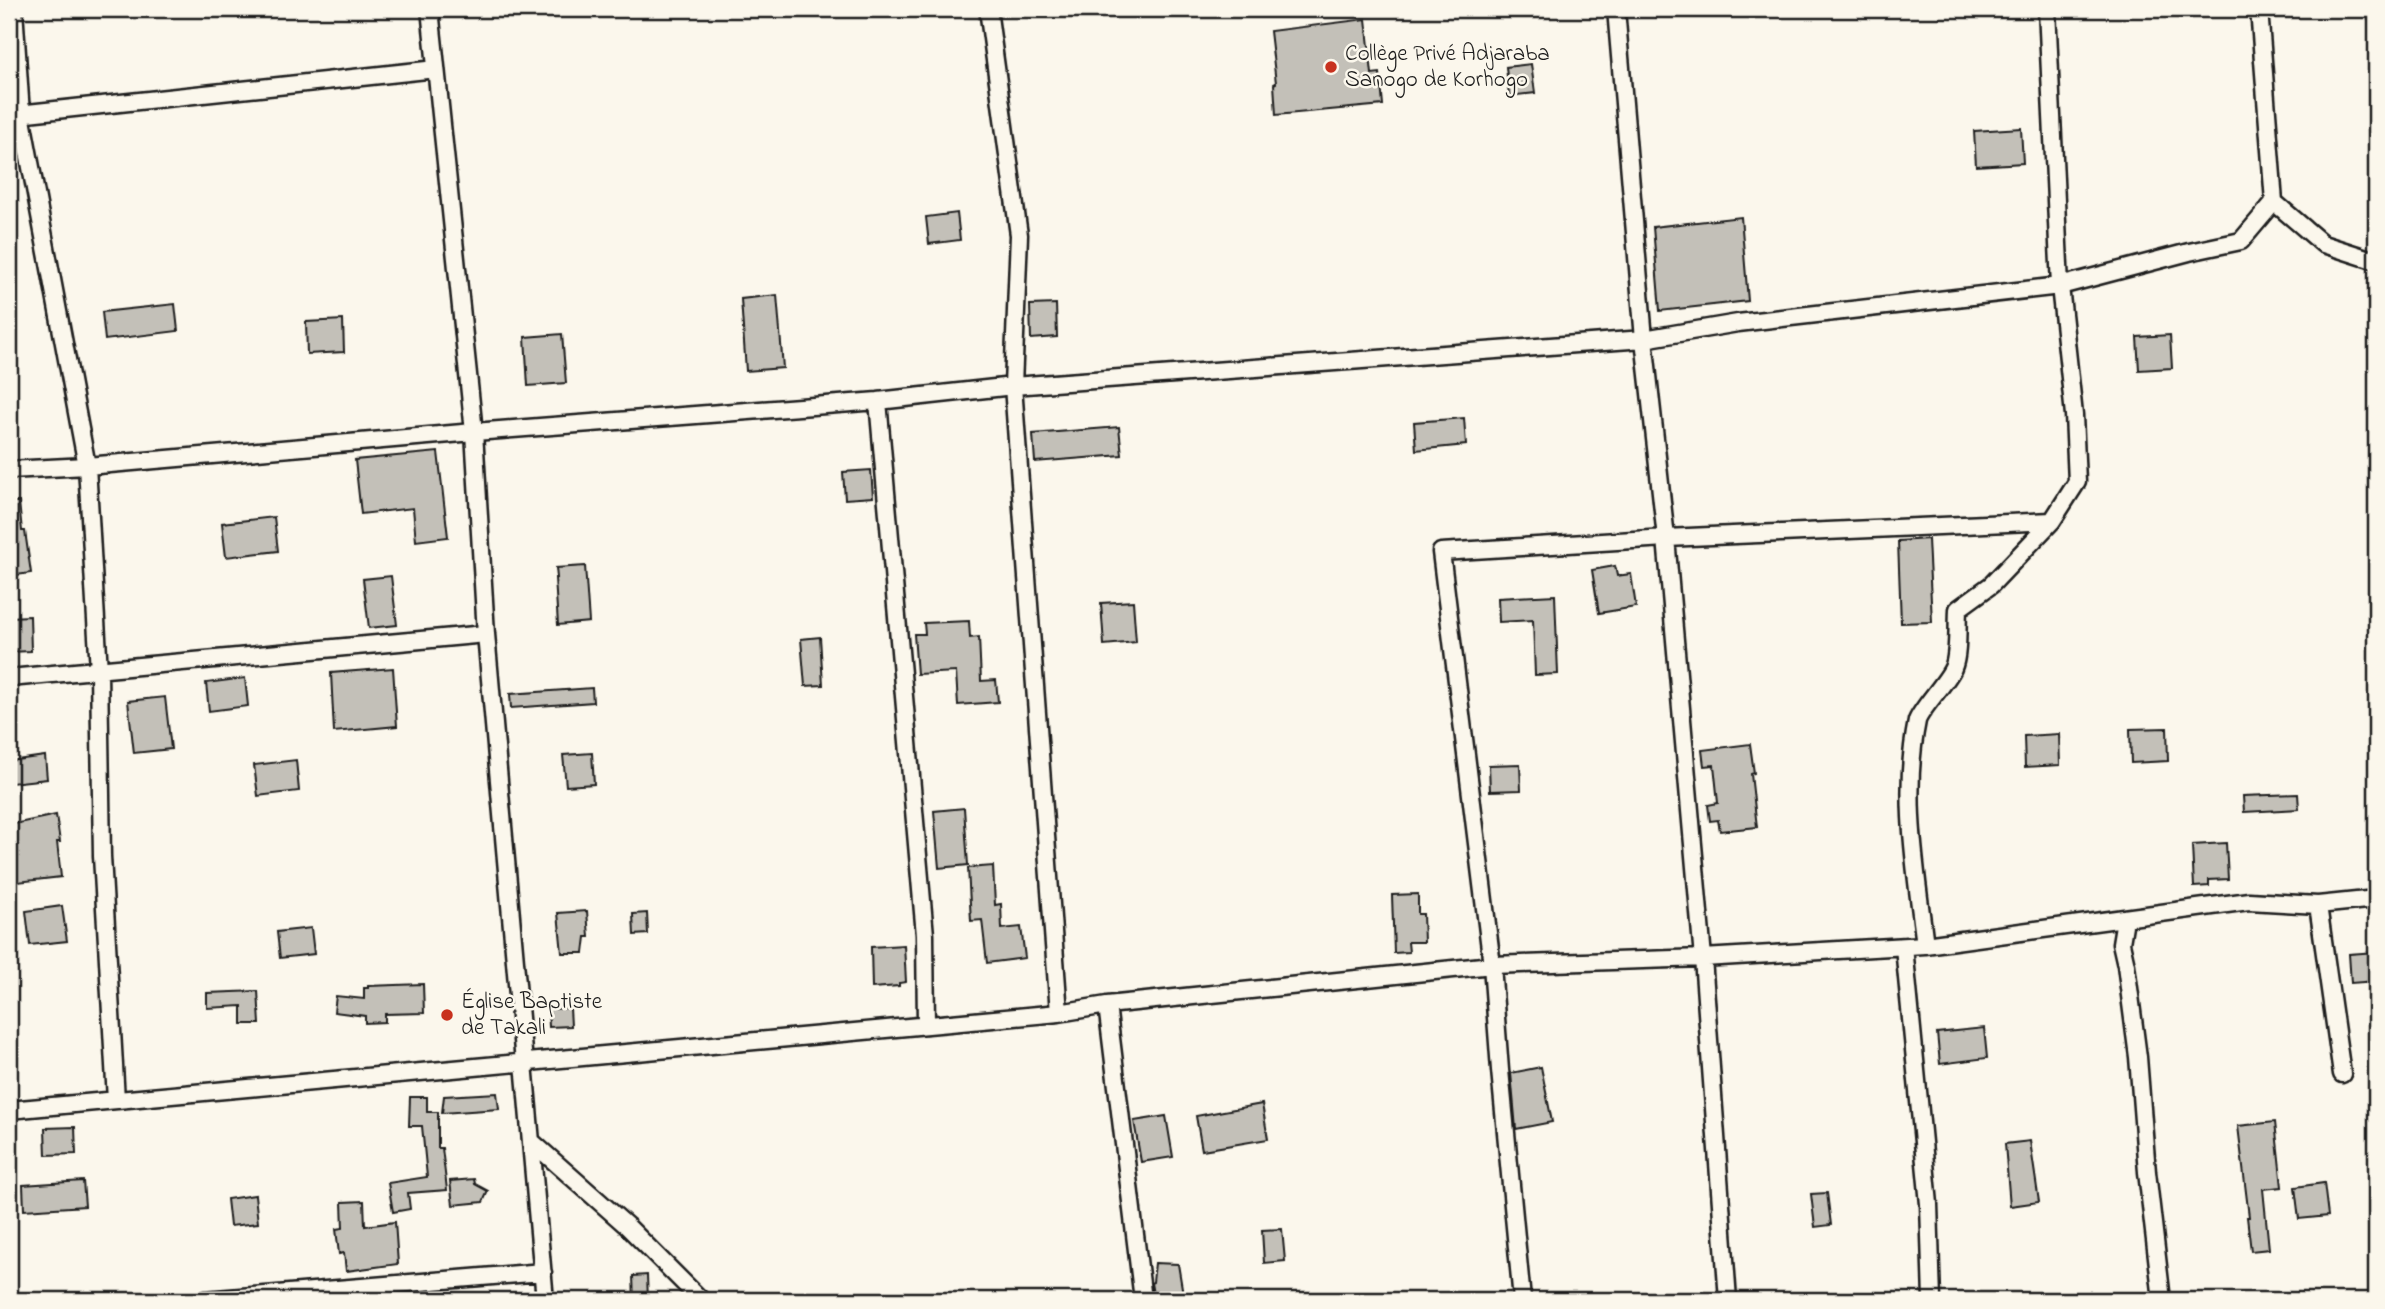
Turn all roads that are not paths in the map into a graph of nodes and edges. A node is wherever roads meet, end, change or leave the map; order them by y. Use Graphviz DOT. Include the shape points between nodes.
graph roads {
  1 [pos="15,9"];
  2 [pos="430,9"];
  3 [pos="988,9"];
  4 [pos="1616,9"];
  5 [pos="2047,9"];
  6 [pos="2259,9"];
  7 [pos="436,69"];
  8 [pos="15,114"];
  9 [pos="2274,202"];
  10 [pos="2376,261"];
  11 [pos="2060,286"];
  12 [pos="1644,339"];
  13 [pos="1013,386"];
  14 [pos="878,401"];
  15 [pos="474,432"];
  16 [pos="87,466"];
  17 [pos="9,470"];
  18 [pos="2052,521"];
  19 [pos="1666,538"];
  20 [pos="486,634"];
  21 [pos="99,671"];
  22 [pos="9,678"];
  23 [pos="2376,899"];
  24 [pos="2318,905"];
  25 [pos="2125,919"];
  26 [pos="1925,945"];
  27 [pos="1904,947"];
  28 [pos="1703,958"];
  29 [pos="1492,965"];
  30 [pos="1107,1005"];
  31 [pos="1059,1013"];
  32 [pos="926,1025"];
  33 [pos="523,1062"];
  34 [pos="2342,1074"];
  35 [pos="116,1100"];
  36 [pos="9,1110"];
  37 [pos="531,1141"];
  38 [pos="543,1272"];
  39 [pos="204,1300"];
  40 [pos="545,1300"];
  41 [pos="701,1300"];
  42 [pos="1143,1300"];
  43 [pos="1522,1300"];
  44 [pos="1728,1300"];
  45 [pos="1932,1300"];
  46 [pos="2162,1300"];
  1 -- 8 [label="street"];
  2 -- 7 [label="street"];
  3 -- 13 [label="street" via="1019,235"];
  4 -- 12 [label="street"];
  5 -- 11 [label="street"];
  6 -- 9 [label="street"];
  7 -- 8 [label="street"];
  7 -- 15 [label="street"];
  8 -- 16 [label="street"];
  9 -- 10 [label="street" via="2323,244"];
  9 -- 11 [label="street" via="2241,241"];
  11 -- 12 [label="street" via="1738,323"];
  11 -- 18 [label="street" via="2077,482"];
  12 -- 13 [label="street"];
  12 -- 19 [label="street"];
  13 -- 14 [label="street"];
  13 -- 31 [label="street"];
  14 -- 15 [label="street"];
  14 -- 32 [label="street" via="925,935"];
  15 -- 16 [label="street"];
  15 -- 20 [label="street"];
  16 -- 17 [label="street"];
  16 -- 21 [label="street"];
  18 -- 19 [label="street"];
  18 -- 26 [label="street" via="1991,585 1958,609 1954,666 1918,717 1910,784"];
  19 -- 28 [label="street"];
  19 -- 29 [label="street" via="1441,552"];
  20 -- 21 [label="street"];
  20 -- 33 [label="street"];
  21 -- 22 [label="street"];
  21 -- 35 [label="street" via="102,856"];
  23 -- 24 [label="street"];
  24 -- 25 [label="street" via="2249,901"];
  24 -- 34 [label="street"];
  25 -- 26 [label="street"];
  25 -- 46 [label="street" via="2121,943 2138,1057"];
  26 -- 27 [label="street"];
  27 -- 28 [label="street"];
  27 -- 45 [label="street" via="1929,1204"];
  28 -- 29 [label="street"];
  28 -- 44 [label="street"];
  29 -- 30 [label="street"];
  29 -- 43 [label="street"];
  30 -- 31 [label="street"];
  30 -- 42 [label="street"];
  31 -- 32 [label="street"];
  32 -- 33 [label="street"];
  33 -- 35 [label="street"];
  33 -- 37 [label="street"];
  35 -- 36 [label="street"];
  37 -- 38 [label="street"];
  37 -- 41 [label="street"];
  38 -- 39 [label="street"];
  38 -- 40 [label="street"];
}
